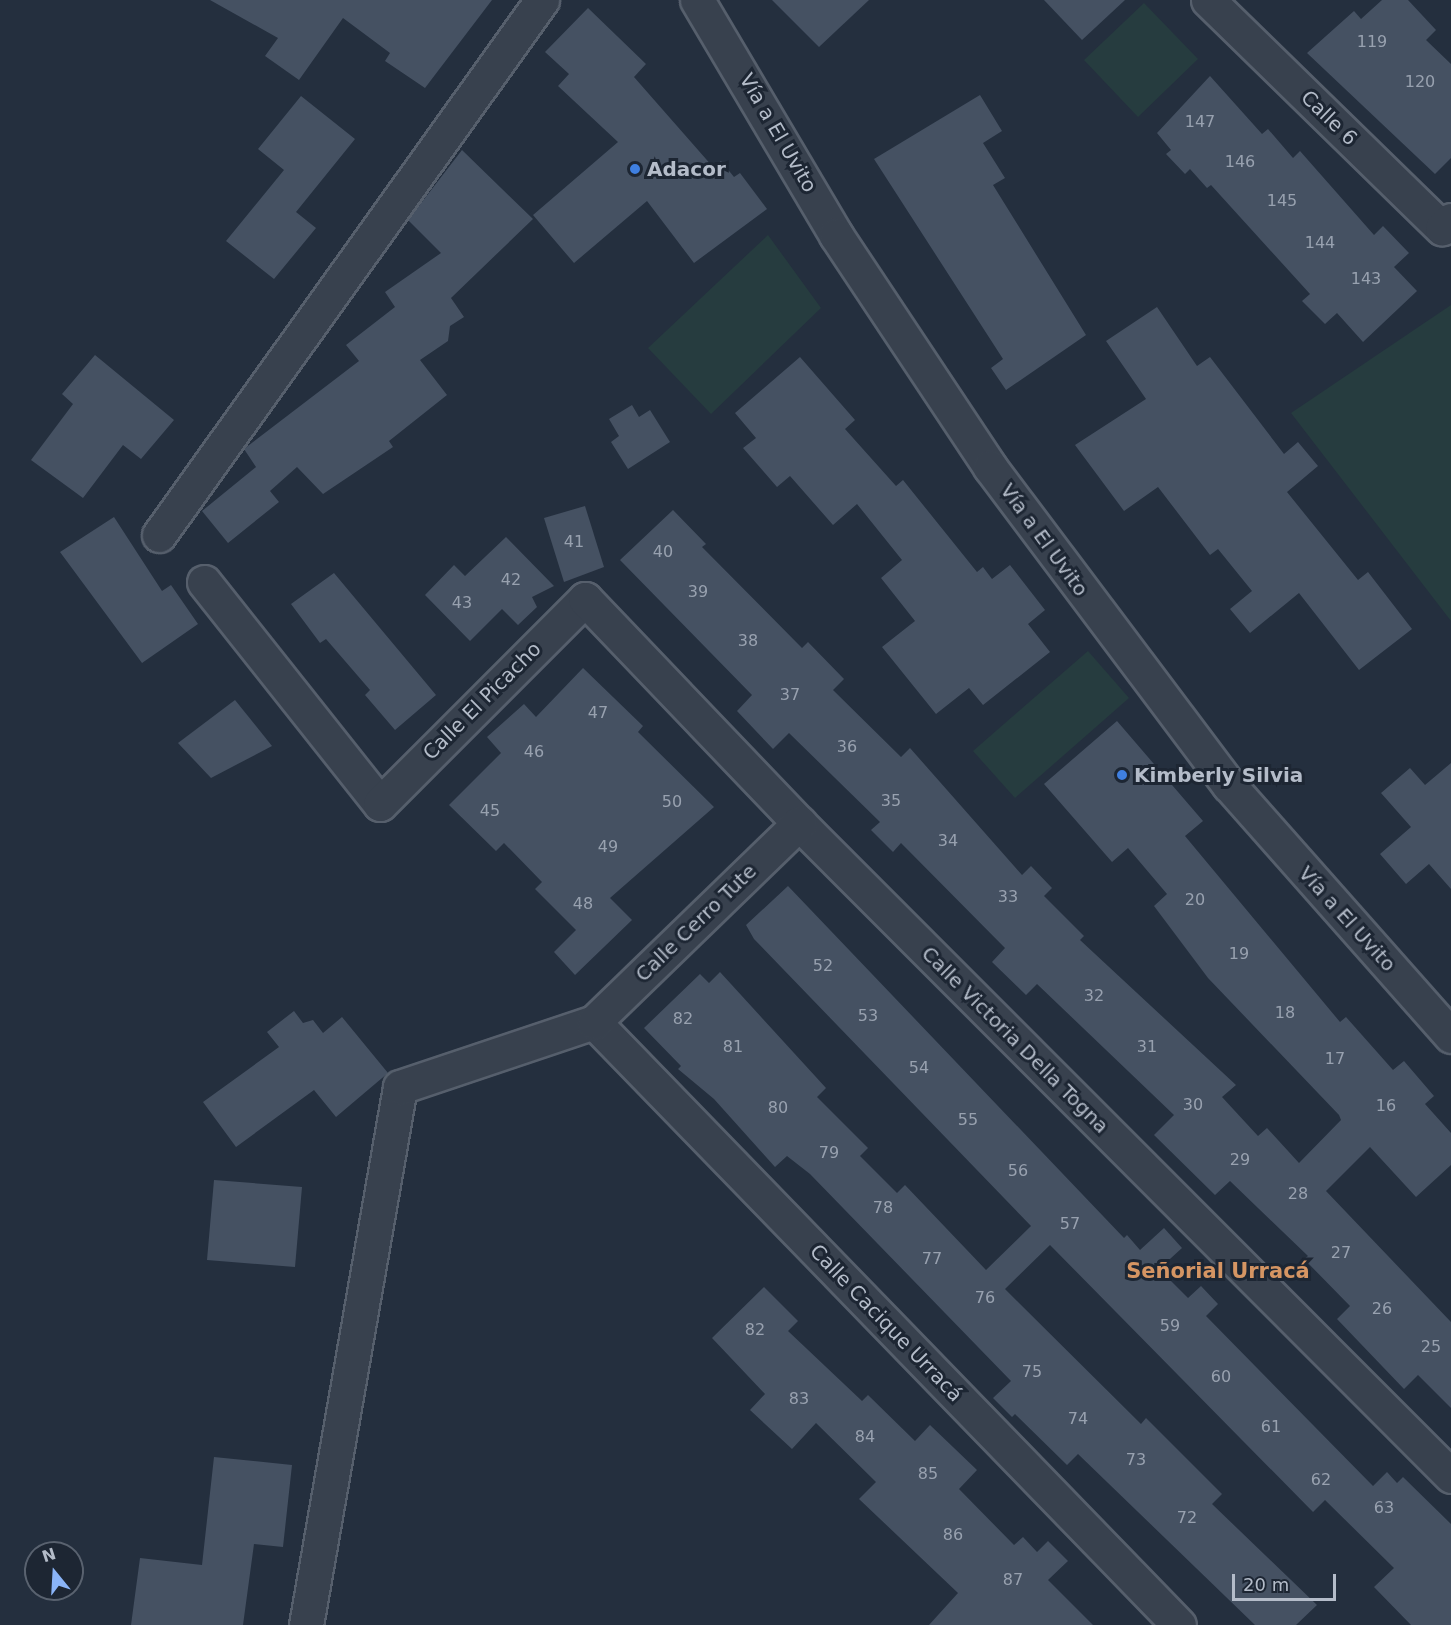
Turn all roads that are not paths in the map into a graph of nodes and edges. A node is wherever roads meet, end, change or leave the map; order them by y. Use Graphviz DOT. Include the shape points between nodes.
graph roads {
  1 [pos="542,0"];
  2 [pos="1208,0"];
  3 [pos="702,2"];
  4 [pos="1451,220"];
  5 [pos="159,535"];
  6 [pos="204,582"];
  7 [pos="585,599"];
  8 [pos="799,824"];
  9 [pos="594,1022"];
  10 [pos="1451,1036"];
  11 [pos="1451,1476"];
  12 [pos="306,1625"];
  13 [pos="1179,1625"];
  1 -- 5 [label="street"];
  2 -- 4 [label="street, Calle 6" via="1442,228"];
  3 -- 10 [label="street, Vía a El Uvito" via="836,235 990,467 1229,785"];
  6 -- 7 [label="street, Calle El Picacho" via="380,804"];
  7 -- 8 [label="street, Calle Victoria Della Togna"];
  8 -- 9 [label="street, Calle Cerro Tute"];
  8 -- 11 [label="street, Calle Victoria Della Togna"];
  9 -- 12 [label="street" via="400,1087"];
  9 -- 13 [label="street, Calle Cacique Urracá"];
}
